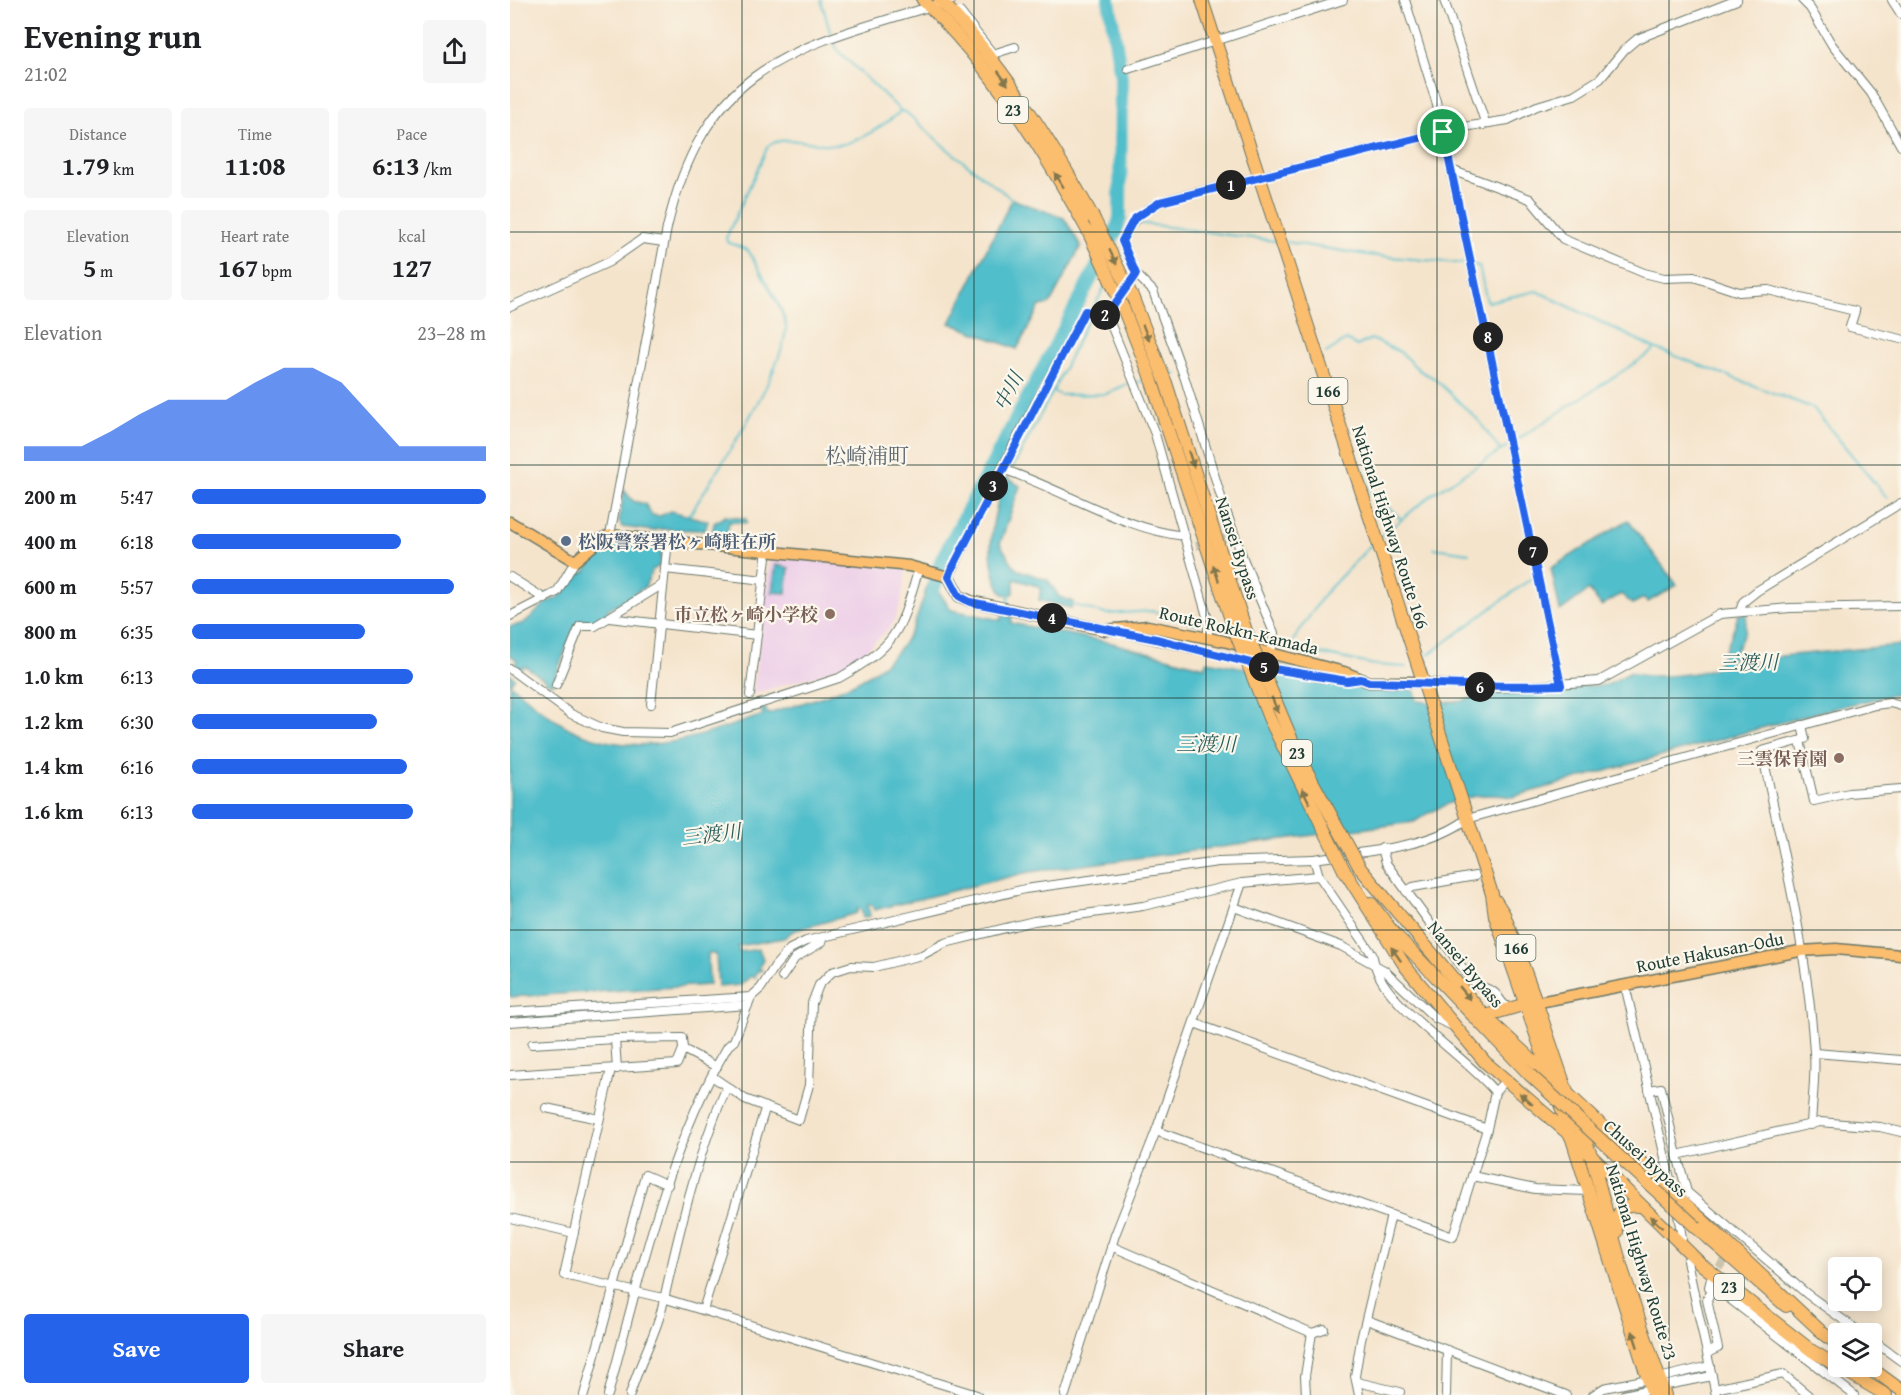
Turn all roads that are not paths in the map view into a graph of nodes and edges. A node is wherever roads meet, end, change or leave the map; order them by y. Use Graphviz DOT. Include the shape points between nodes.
graph roads {
  1 [pos="1202,0"];
  2 [pos="1343,0"];
  3 [pos="1405,0"];
  4 [pos="1444,0"];
  5 [pos="1737,0"];
  6 [pos="1802,0"];
  7 [pos="1892,0"];
  8 [pos="937,2"];
  9 [pos="952,14"];
  10 [pos="1901,14"];
  11 [pos="1215,42"];
  12 [pos="1015,47"];
  13 [pos="1128,69"];
  14 [pos="1483,125"];
  15 [pos="1443,132"];
  16 [pos="1901,146"];
  17 [pos="1451,170"];
  18 [pos="1259,178"];
  19 [pos="664,242"];
  20 [pos="1136,274"];
  21 [pos="510,307"];
  22 [pos="1107,315"];
  23 [pos="1901,339"];
  24 [pos="1155,372"];
  25 [pos="1196,421"];
  26 [pos="1174,428"];
  27 [pos="1155,434"];
  28 [pos="1008,471"];
  29 [pos="1901,502"];
  30 [pos="510,522"];
  31 [pos="613,536"];
  32 [pos="1185,536"];
  33 [pos="664,540"];
  34 [pos="770,550"];
  35 [pos="575,561"];
  36 [pos="665,568"];
  37 [pos="924,569"];
  38 [pos="510,577"];
  39 [pos="949,577"];
  40 [pos="764,580"];
  41 [pos="663,584"];
  42 [pos="545,598"];
  43 [pos="1901,606"];
  44 [pos="512,610"];
  45 [pos="1740,611"];
  46 [pos="608,618"];
  47 [pos="659,624"];
  48 [pos="1105,630"];
  49 [pos="1240,630"];
  50 [pos="757,635"];
  51 [pos="1208,638"];
  52 [pos="1271,654"];
  53 [pos="510,669"];
  54 [pos="1361,679"];
  55 [pos="1422,681"];
  56 [pos="556,685"];
  57 [pos="1561,685"];
  58 [pos="750,695"];
  59 [pos="651,704"];
  60 [pos="1901,706"];
  61 [pos="1802,725"];
  62 [pos="1800,741"];
  63 [pos="1901,789"];
  64 [pos="1467,819"];
  65 [pos="1334,848"];
  66 [pos="1382,848"];
  67 [pos="1314,859"];
  68 [pos="1351,869"];
  69 [pos="1319,876"];
  70 [pos="1475,876"];
  71 [pos="1242,883"];
  72 [pos="1406,891"];
  73 [pos="1234,907"];
  74 [pos="825,936"];
  75 [pos="1800,951"];
  76 [pos="1901,955"];
  77 [pos="1375,965"];
  78 [pos="782,976"];
  79 [pos="1625,985"];
  80 [pos="1497,997"];
  81 [pos="750,1001"];
  82 [pos="1532,1004"];
  83 [pos="1510,1008"];
  84 [pos="510,1012"];
  85 [pos="1488,1015"];
  86 [pos="510,1022"];
  87 [pos="1194,1023"];
  88 [pos="1456,1027"];
  89 [pos="615,1039"];
  90 [pos="532,1044"];
  91 [pos="683,1049"];
  92 [pos="1815,1053"];
  93 [pos="1901,1060"];
  94 [pos="717,1066"];
  95 [pos="614,1069"];
  96 [pos="510,1075"];
  97 [pos="1550,1077"];
  98 [pos="714,1078"];
  99 [pos="1505,1081"];
  100 [pos="727,1087"];
  101 [pos="1649,1090"];
  102 [pos="1495,1092"];
  103 [pos="1568,1095"];
  104 [pos="546,1108"];
  105 [pos="765,1109"];
  106 [pos="599,1119"];
  107 [pos="1553,1123"];
  108 [pos="1811,1125"];
  109 [pos="1487,1129"];
  110 [pos="1156,1131"];
  111 [pos="1901,1132"];
  112 [pos="1571,1136"];
  113 [pos="1591,1155"];
  114 [pos="1677,1155"];
  115 [pos="1472,1176"];
  116 [pos="1584,1177"];
  117 [pos="1670,1179"];
  118 [pos="668,1185"];
  119 [pos="1588,1191"];
  120 [pos="1676,1205"];
  121 [pos="1639,1206"];
  122 [pos="1391,1215"];
  123 [pos="510,1218"];
  124 [pos="574,1233"];
  125 [pos="1682,1238"];
  126 [pos="1111,1246"];
  127 [pos="1687,1261"];
  128 [pos="1622,1269"];
  129 [pos="1711,1279"];
  130 [pos="616,1287"];
  131 [pos="1711,1291"];
  132 [pos="639,1293"];
  133 [pos="663,1298"];
  134 [pos="703,1310"];
  135 [pos="1367,1320"];
  136 [pos="1848,1323"];
  137 [pos="1324,1329"];
  138 [pos="1312,1333"];
  139 [pos="1827,1337"];
  140 [pos="1882,1347"];
  141 [pos="1448,1350"];
  142 [pos="1707,1353"];
  143 [pos="1901,1361"];
  144 [pos="1711,1371"];
  145 [pos="1882,1376"];
  146 [pos="1684,1377"];
  147 [pos="1357,1382"];
  148 [pos="1656,1387"];
  149 [pos="1901,1390"];
  150 [pos="1400,1392"];
  151 [pos="1716,1392"];
  152 [pos="1623,1393"];
  153 [pos="584,1395"];
  154 [pos="608,1395"];
  155 [pos="630,1395"];
  156 [pos="977,1395"];
  157 [pos="1065,1395"];
  158 [pos="1306,1395"];
  159 [pos="1359,1395"];
  160 [pos="1446,1395"];
  161 [pos="1566,1395"];
  162 [pos="1593,1395"];
  163 [pos="1808,1395"];
  164 [pos="1854,1395"];
  165 [pos="1886,1395"];
  1 -- 11 [label="highway, National Highway Route 166 / 166"];
  2 -- 11 [label="street"];
  3 -- 15 [label="street"];
  4 -- 14 [label="street"];
  5 -- 14 [label="street" via="1637,39 1600,79 1574,95 1508,120"];
  6 -- 16 [label="street" via="1871,93"];
  7 -- 10 [label="street"];
  8 -- 9 [label="highway, Nansei Bypass / 23"];
  8 -- 19 [label="street" via="801,48 765,68 735,92 709,121 691,152 678,182"];
  24 -- 8 [label="highway, Nansei Bypass / 23, one-way, bridge" via="1088,231 1030,134"];
  9 -- 12 [label="street" via="960,12 993,54"];
  9 -- 24 [label="highway, Nansei Bypass / 23, one-way, bridge" via="1036,123 1094,219 1132,296"];
  11 -- 13 [label="street"];
  11 -- 18 [label="highway, National Highway Route 166 / 166"];
  14 -- 15 [label="street"];
  15 -- 17 [label="street"];
  15 -- 18 [label="street"];
  17 -- 23 [label="street" via="1530,200 1563,239 1644,273 1664,278 1694,277 1739,292 1767,290 1855,311 1850,327"];
  17 -- 57 [label="street"];
  18 -- 20 [label="street" via="1153,204 1130,225 1122,241"];
  18 -- 55 [label="highway, National Highway Route 166 / 166"];
  19 -- 21 [label="street" via="642,239 609,262"];
  19 -- 31 [label="street"];
  20 -- 22 [label="street"];
  20 -- 25 [label="street" via="1154,291"];
  22 -- 27 [label="street"];
  22 -- 28 [label="street" via="1087,311"];
  24 -- 26 [label="highway, Nansei Bypass / 23"];
  25 -- 26 [label="street"];
  25 -- 52 [label="street" via="1231,536 1274,633"];
  26 -- 27 [label="street"];
  26 -- 49 [label="highway, Nansei Bypass / 23"];
  27 -- 32 [label="street"];
  28 -- 32 [label="street" via="1125,519"];
  28 -- 39 [label="street"];
  29 -- 45 [label="street" via="1757,591 1743,602"];
  30 -- 35 [label="main road"];
  31 -- 33 [label="main road"];
  31 -- 35 [label="main road" via="601,538"];
  32 -- 51 [label="street" via="1192,547 1208,620"];
  33 -- 34 [label="main road"];
  33 -- 36 [label="street"];
  34 -- 37 [label="main road"];
  34 -- 40 [label="street"];
  35 -- 42 [label="street" via="557,592"];
  36 -- 40 [label="street"];
  36 -- 41 [label="street"];
  37 -- 39 [label="main road"];
  37 -- 53 [label="street" via="898,631 861,665 839,678 670,733 602,728 571,714"];
  38 -- 42 [label="street"];
  39 -- 48 [label="main road, Route Rokkn-Kamada" via="964,599"];
  40 -- 50 [label="street"];
  41 -- 46 [label="street"];
  41 -- 47 [label="street"];
  42 -- 44 [label="street"];
  43 -- 45 [label="street"];
  45 -- 57 [label="street" via="1720,614 1605,679"];
  46 -- 47 [label="street"];
  46 -- 56 [label="street" via="595,626 580,626"];
  47 -- 50 [label="street"];
  47 -- 59 [label="street"];
  48 -- 51 [label="main road, Route Rokkn-Kamada" via="1148,626"];
  48 -- 54 [label="street" via="1316,677"];
  65 -- 49 [label="highway, Nansei Bypass / 23, one-way, bridge" via="1269,718"];
  49 -- 68 [label="highway, Nansei Bypass / 23, one-way, bridge"];
  50 -- 58 [label="street"];
  51 -- 52 [label="main road, Route Rokkn-Kamada"];
  52 -- 54 [label="main road, Route Rokkn-Kamada"];
  54 -- 55 [label="main road, Route Rokkn-Kamada"];
  55 -- 57 [label="street" via="1498,688"];
  55 -- 64 [label="highway, National Highway Route 166 / 166"];
  60 -- 61 [label="street" via="1875,705"];
  61 -- 62 [label="street" via="1805,739"];
  61 -- 64 [label="street"];
  62 -- 63 [label="street" via="1814,801 1849,793"];
  62 -- 75 [label="street" via="1762,751"];
  64 -- 66 [label="street" via="1425,839"];
  64 -- 82 [label="highway, National Highway Route 166 / 166" via="1492,894 1495,916"];
  65 -- 68 [label="highway, Chusei Bypass / 23, bridge"];
  66 -- 67 [label="street"];
  66 -- 72 [label="street" via="1386,862"];
  67 -- 69 [label="street"];
  67 -- 74 [label="street" via="1218,862 1025,889"];
  68 -- 85 [label="highway, Nansei Bypass / 23, one-way"];
  88 -- 68 [label="highway, 23, one-way" via="1384,938"];
  68 -- 139 [label="highway, Chusei Bypass / 23, bridge" via="1440,983 1529,1074 1770,1295"];
  69 -- 71 [label="street"];
  69 -- 77 [label="street" via="1372,954"];
  70 -- 72 [label="street"];
  71 -- 73 [label="street"];
  71 -- 105 [label="street" via="1143,906 1034,921 945,943 912,958 832,972 822,980 814,996 809,1085 799,1120"];
  72 -- 80 [label="street" via="1473,981"];
  73 -- 77 [label="street" via="1341,946"];
  73 -- 87 [label="street"];
  74 -- 78 [label="street" via="822,942 795,958"];
  74 -- 81 [label="street" via="790,949"];
  75 -- 76 [label="main road, Route Hakusan-Odu" via="1836,949"];
  75 -- 79 [label="main road, Route Hakusan-Odu"];
  75 -- 92 [label="street"];
  77 -- 88 [label="street" via="1435,1018"];
  77 -- 102 [label="street" via="1377,974 1398,1000"];
  79 -- 82 [label="main road, Route Hakusan-Odu"];
  79 -- 101 [label="street"];
  80 -- 83 [label="street"];
  80 -- 85 [label="street"];
  81 -- 84 [label="street"];
  81 -- 86 [label="street"];
  81 -- 94 [label="street" via="734,1041"];
  82 -- 83 [label="highway"];
  82 -- 97 [label="highway, 23"];
  82 -- 103 [label="highway, National Highway Route 23 / 23"];
  83 -- 85 [label="highway"];
  85 -- 97 [label="highway, Nansei Bypass / 23"];
  87 -- 109 [label="street"];
  87 -- 110 [label="street"];
  88 -- 99 [label="highway, 23"];
  89 -- 90 [label="street"];
  89 -- 91 [label="street" via="682,1038"];
  89 -- 95 [label="street"];
  91 -- 94 [label="street"];
  91 -- 95 [label="street" via="677,1064"];
  92 -- 93 [label="street"];
  92 -- 108 [label="street"];
  94 -- 98 [label="street"];
  95 -- 96 [label="street"];
  95 -- 106 [label="street"];
  97 -- 103 [label="highway, 23"];
  97 -- 112 [label="highway, 23"];
  98 -- 100 [label="street"];
  98 -- 118 [label="street" via="696,1104"];
  99 -- 102 [label="street"];
  107 -- 99 [label="highway, 23, one-way"];
  100 -- 105 [label="street"];
  100 -- 133 [label="street"];
  101 -- 114 [label="street" via="1661,1088"];
  101 -- 117 [label="street"];
  102 -- 109 [label="street"];
  103 -- 113 [label="highway, National Highway Route 23 / 23"];
  103 -- 139 [label="highway, 23"];
  104 -- 106 [label="street"];
  105 -- 134 [label="street"];
  106 -- 124 [label="street"];
  107 -- 112 [label="highway, 23"];
  107 -- 116 [label="highway, 23" via="1566,1139"];
  108 -- 111 [label="street" via="1820,1122"];
  108 -- 114 [label="street"];
  109 -- 115 [label="street"];
  110 -- 122 [label="street"];
  110 -- 126 [label="street"];
  112 -- 113 [label="highway, 23"];
  112 -- 116 [label="highway, National Highway Route 23 / 23"];
  113 -- 121 [label="highway, 23"];
  113 -- 128 [label="highway, National Highway Route 23 / 23"];
  114 -- 136 [label="street" via="1687,1192 1738,1242"];
  115 -- 119 [label="street" via="1535,1189"];
  115 -- 122 [label="street" via="1453,1237"];
  116 -- 119 [label="highway, National Highway Route 23 / 23"];
  118 -- 130 [label="street" via="645,1175"];
  118 -- 132 [label="street"];
  148 -- 119 [label="highway, National Highway Route 23 / 23, one-way"];
  120 -- 125 [label="street"];
  121 -- 128 [label="highway" via="1625,1207 1616,1219"];
  165 -- 121 [label="highway, 23, one-way" via="1812,1351 1756,1310"];
  122 -- 135 [label="street"];
  123 -- 124 [label="street"];
  124 -- 130 [label="street" via="564,1275"];
  126 -- 138 [label="street"];
  126 -- 157 [label="street"];
  127 -- 142 [label="street"];
  128 -- 148 [label="highway, National Highway Route 23 / 23"];
  129 -- 131 [label="street"];
  130 -- 132 [label="street"];
  130 -- 153 [label="street"];
  131 -- 142 [label="street" via="1707,1300 1718,1348"];
  131 -- 164 [label="street" via="1726,1296"];
  132 -- 133 [label="street"];
  132 -- 154 [label="street"];
  133 -- 134 [label="street"];
  133 -- 155 [label="street"];
  134 -- 156 [label="street"];
  135 -- 141 [label="street"];
  135 -- 147 [label="street"];
  137 -- 138 [label="street"];
  138 -- 158 [label="street"];
  140 -- 143 [label="street"];
  141 -- 160 [label="street"];
  141 -- 161 [label="street"];
  142 -- 144 [label="street"];
  144 -- 146 [label="street"];
  144 -- 148 [label="street"];
  144 -- 151 [label="street"];
  145 -- 149 [label="highway"];
  147 -- 150 [label="street"];
  147 -- 159 [label="street"];
  148 -- 152 [label="street"];
  148 -- 162 [label="street" via="1604,1388"];
  151 -- 163 [label="street" via="1784,1374"];
  152 -- 162 [label="street"];
}
